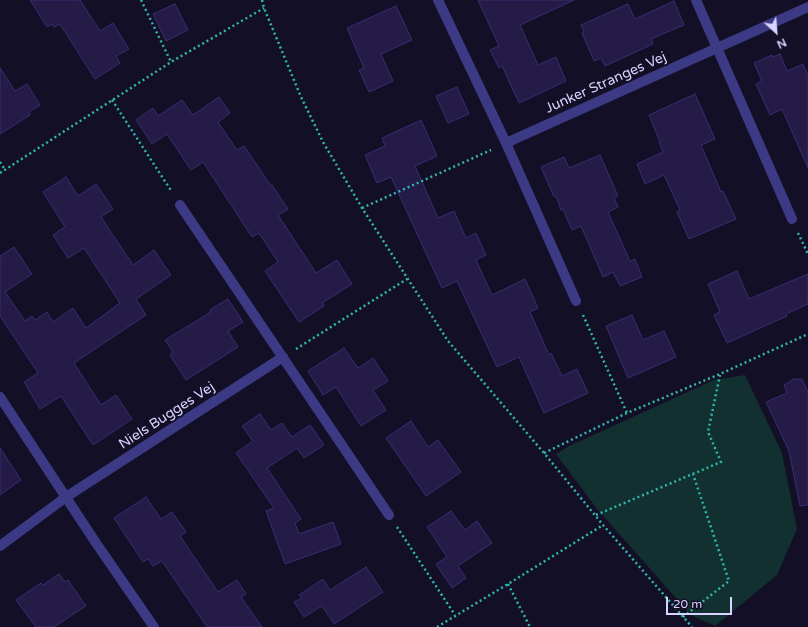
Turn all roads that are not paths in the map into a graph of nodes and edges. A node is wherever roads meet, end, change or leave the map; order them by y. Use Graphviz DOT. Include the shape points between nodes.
graph roads {
  1 [pos="438,0"];
  2 [pos="696,0"];
  3 [pos="808,7"];
  4 [pos="717,48"];
  5 [pos="506,144"];
  6 [pos="180,205"];
  7 [pos="792,219"];
  8 [pos="576,301"];
  9 [pos="283,357"];
  10 [pos="0,397"];
  11 [pos="66,497"];
  12 [pos="389,515"];
  13 [pos="0,546"];
  14 [pos="154,627"];
  1 -- 5 [label="street"];
  2 -- 4 [label="street"];
  3 -- 4 [label="street, Junker Stranges Vej"];
  4 -- 5 [label="street, Junker Stranges Vej"];
  4 -- 7 [label="street"];
  5 -- 8 [label="street"];
  6 -- 9 [label="street"];
  9 -- 11 [label="street, Niels Bugges Vej"];
  9 -- 12 [label="street"];
  10 -- 11 [label="street"];
  11 -- 13 [label="street, Niels Bugges Vej"];
  11 -- 14 [label="street"];
}
